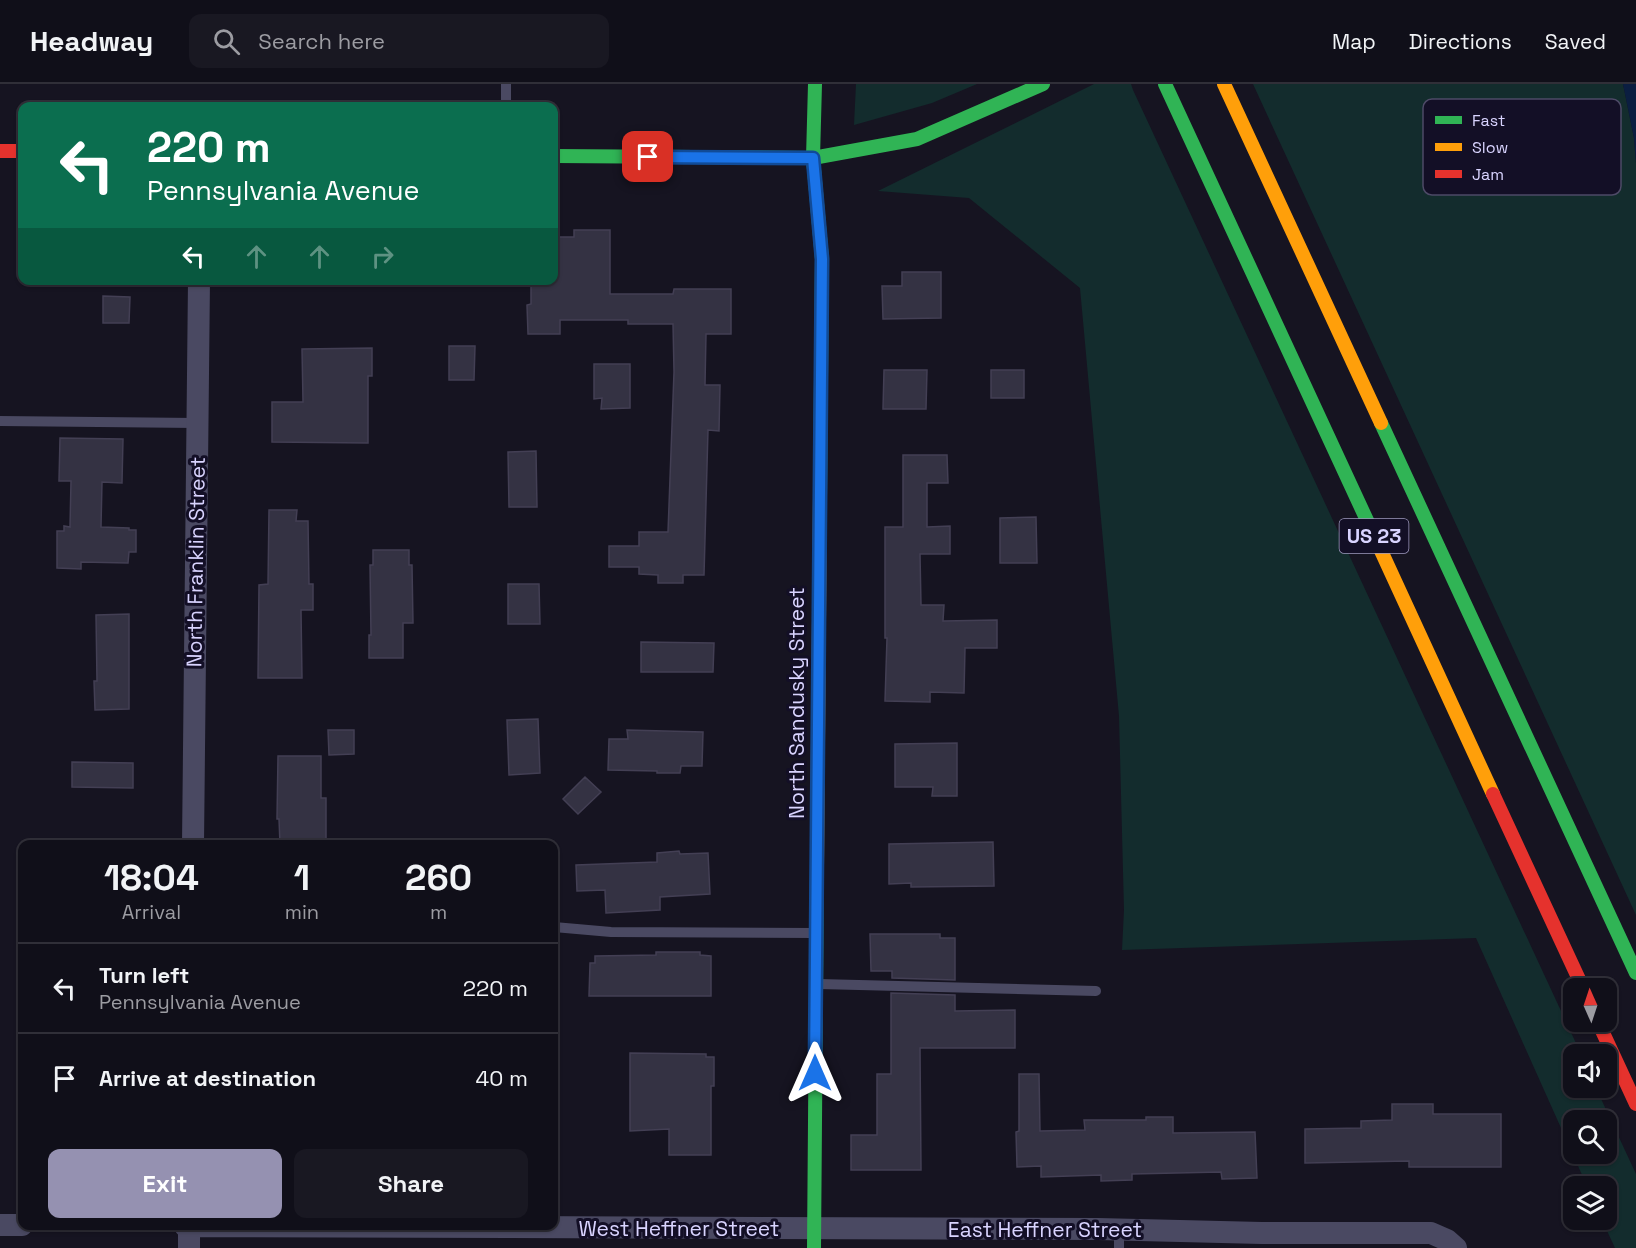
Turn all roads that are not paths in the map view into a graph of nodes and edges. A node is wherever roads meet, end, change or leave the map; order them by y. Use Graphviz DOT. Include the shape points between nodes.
graph roads {
  1 [pos="506,84"];
  2 [pos="815,84"];
  3 [pos="1043,84"];
  4 [pos="1165,84"];
  5 [pos="1224,84"];
  6 [pos="506,102"];
  7 [pos="0,151"];
  8 [pos="18,151"];
  9 [pos="558,156"];
  10 [pos="813,158"];
  11 [pos="199,285"];
  12 [pos="0,421"];
  13 [pos="197,423"];
  14 [pos="193,840"];
  15 [pos="558,927"];
  16 [pos="816,933"];
  17 [pos="1636,973"];
  18 [pos="1578,978"];
  19 [pos="815,984"];
  20 [pos="1096,991"];
  21 [pos="1603,1032"];
  22 [pos="1636,1104"];
  23 [pos="0,1225"];
  24 [pos="18,1225"];
  25 [pos="189,1230"];
  26 [pos="541,1230"];
  27 [pos="814,1239"];
  28 [pos="1119,1239"];
  29 [pos="1455,1246"];
  30 [pos="189,1248"];
  1 -- 6 [label="lane"];
  2 -- 10 [label="main road, North Sandusky Street"];
  3 -- 10 [label="main road" via="917,139"];
  4 -- 18 [label="main road, US 23"];
  5 -- 17 [label="main road, US 23"];
  7 -- 8 [label="main road"];
  9 -- 10 [label="main road"];
  10 -- 16 [label="main road, North Sandusky Street" via="822,259"];
  11 -- 13 [label="street, North Franklin Street"];
  12 -- 13 [label="lane"];
  13 -- 14 [label="street, North Franklin Street"];
  15 -- 16 [label="lane" via="611,932"];
  16 -- 19 [label="main road, North Sandusky Street"];
  19 -- 20 [label="lane"];
  19 -- 27 [label="main road, North Sandusky Street"];
  21 -- 22 [label="main road"];
  23 -- 24 [label="street"];
  25 -- 30 [label="street"];
  26 -- 27 [label="street, West Heffner Street"];
  27 -- 28 [label="street, East Heffner Street"];
  28 -- 29 [label="street, East Heffner Street" via="1262,1233 1431,1233"];
}
